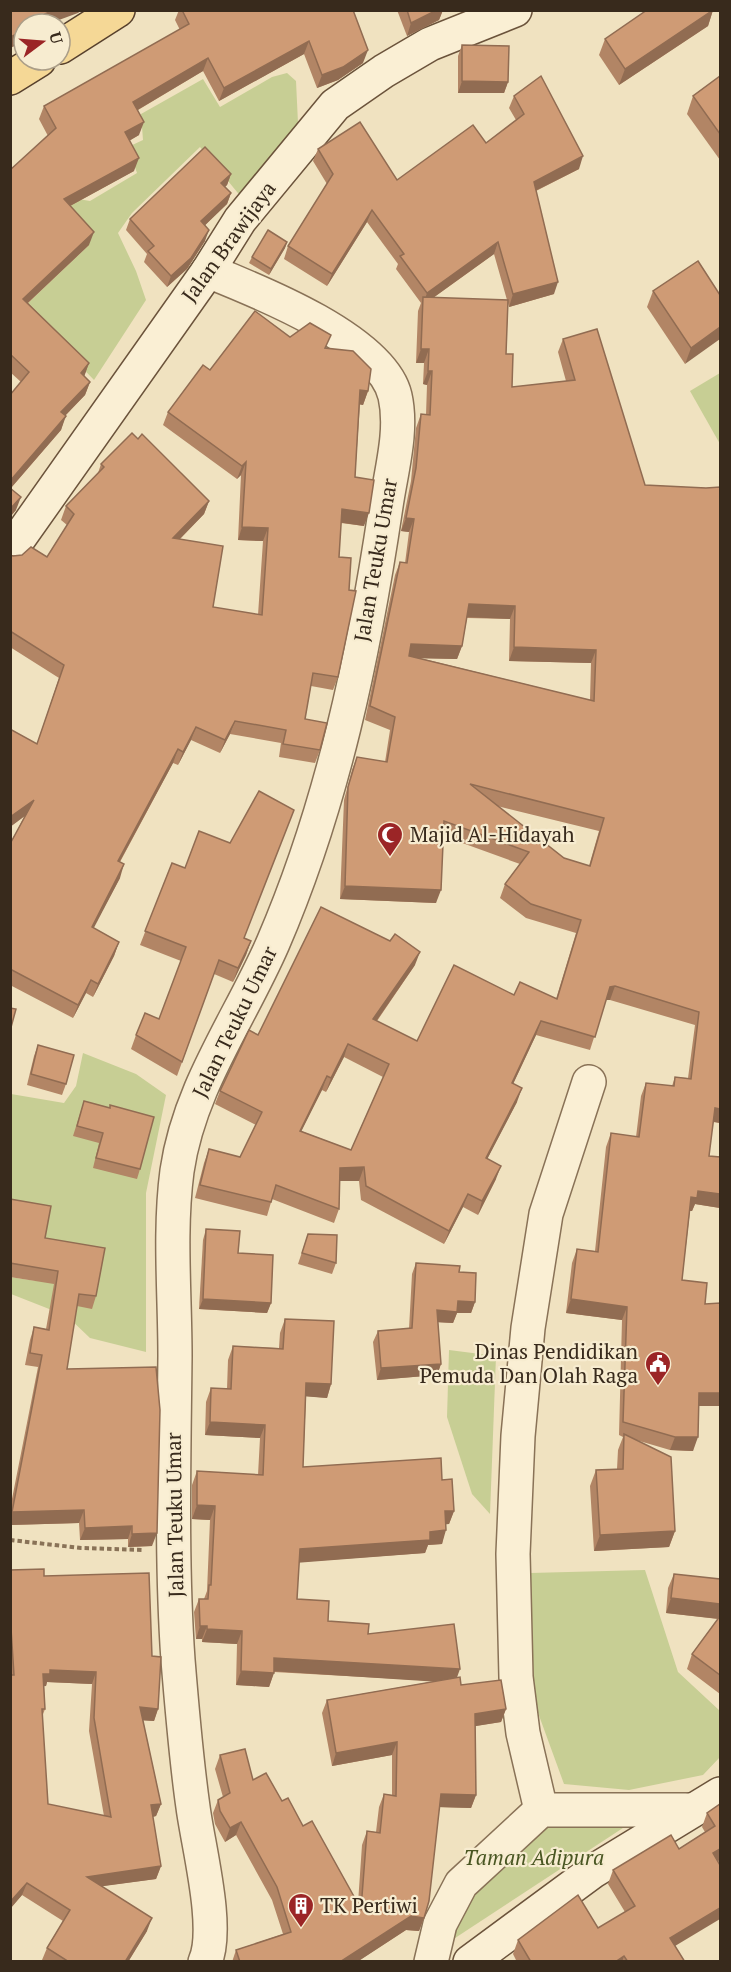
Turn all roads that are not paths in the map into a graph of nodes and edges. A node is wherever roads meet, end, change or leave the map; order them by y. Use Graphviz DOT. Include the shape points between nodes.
graph roads {
  1 [pos="118,10"];
  2 [pos="515,10"];
  3 [pos="72,39"];
  4 [pos="208,271"];
  5 [pos="10,551"];
  6 [pos="589,1082"];
  7 [pos="720,1794"];
  8 [pos="541,1810"];
  9 [pos="691,1810"];
  10 [pos="206,1962"];
  11 [pos="431,1962"];
  12 [pos="470,1962"];
  1 -- 3 [label="main road"];
  2 -- 4 [label="street, Jalan Brawijaya" via="430,44 335,105 240,220"];
  4 -- 5 [label="street, Jalan Brawijaya"];
  4 -- 10 [label="street, Jalan Teuku Umar" via="304,314 372,359 394,393 396,429 361,647 325,797 275,939 203,1082 177,1170 174,1234 178,1654 186,1752 212,1935"];
  6 -- 8 [label="street" via="546,1214 528,1328 518,1436 513,1565 516,1677 523,1733"];
  7 -- 9 [label="street"];
  8 -- 9 [label="street"];
  8 -- 11 [label="street" via="461,1884 440,1924"];
  9 -- 12 [label="street" via="592,1872"];
}
